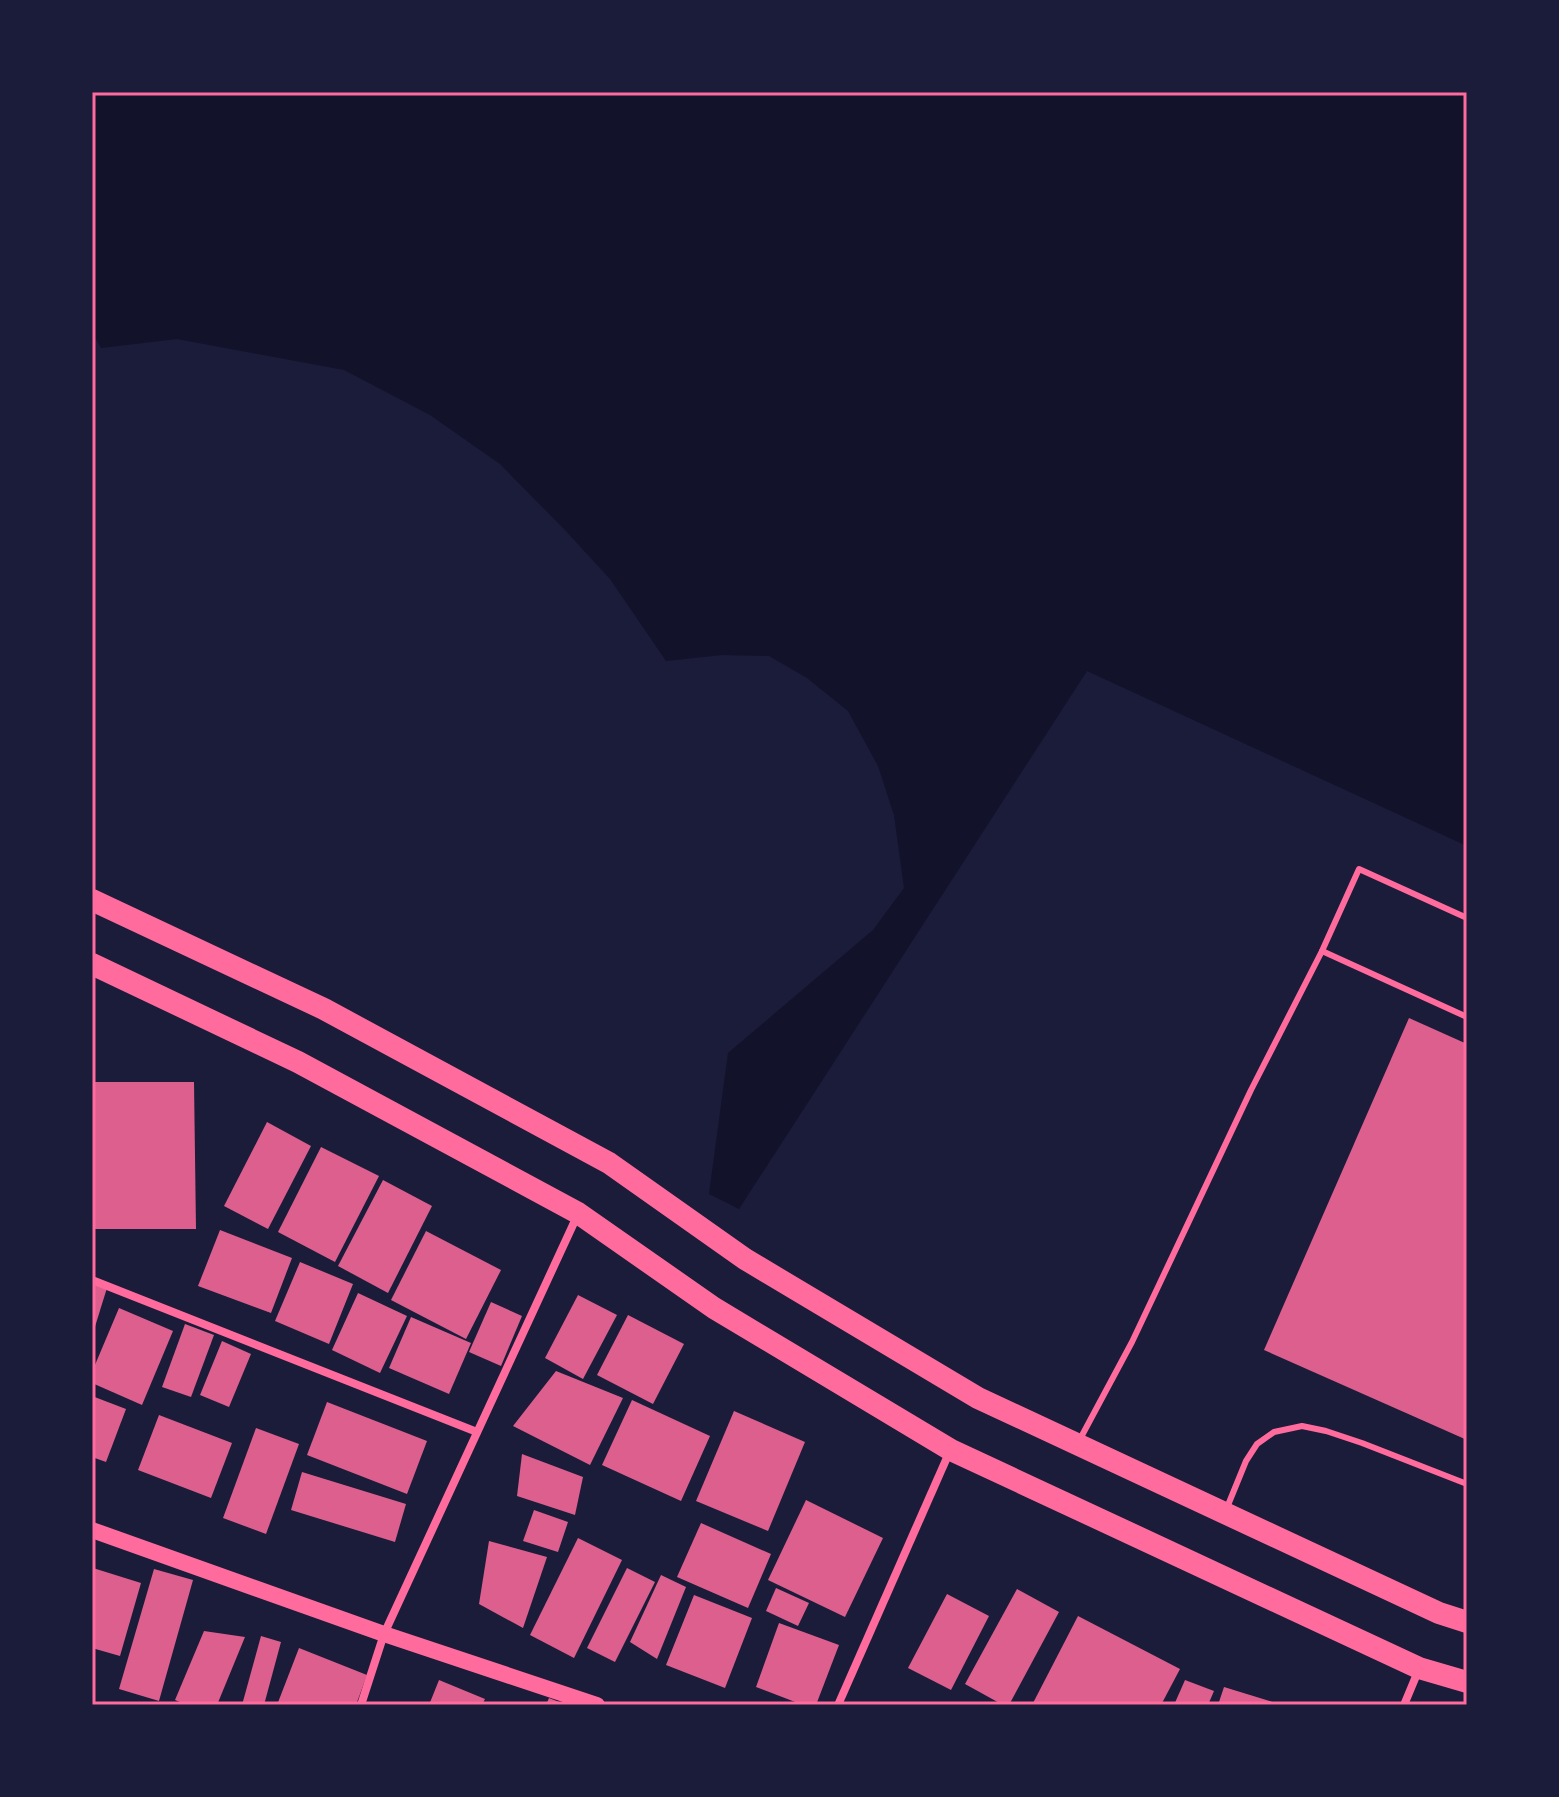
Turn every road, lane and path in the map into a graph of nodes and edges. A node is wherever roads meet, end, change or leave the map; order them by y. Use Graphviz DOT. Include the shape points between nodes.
graph roads {
  1 [pos="92,900"];
  2 [pos="1467,918"];
  3 [pos="1322,951"];
  4 [pos="92,964"];
  5 [pos="1467,1017"];
  6 [pos="578,1213"];
  7 [pos="92,1280"];
  8 [pos="477,1432"];
  9 [pos="1077,1445"];
  10 [pos="951,1450"];
  11 [pos="1467,1484"];
  12 [pos="1225,1513"];
  13 [pos="92,1530"];
  14 [pos="1467,1622"];
  15 [pos="384,1634"];
  16 [pos="1419,1668"];
  17 [pos="1467,1682"];
  18 [pos="361,1705"];
  19 [pos="597,1705"];
  20 [pos="838,1705"];
  21 [pos="1404,1705"];
  1 -- 9 [label="highway" via="324,1009 609,1163 759,1267 978,1398"];
  2 -- 3 [label="lane" via="1359,869"];
  3 -- 5 [label="lane"];
  3 -- 9 [label="lane"];
  4 -- 6 [label="highway" via="298,1062"];
  6 -- 8 [label="street"];
  6 -- 10 [label="highway" via="714,1308"];
  7 -- 8 [label="street"];
  8 -- 15 [label="street"];
  9 -- 12 [label="highway"];
  10 -- 16 [label="highway"];
  10 -- 20 [label="street"];
  11 -- 12 [label="lane" via="1302,1426 1274,1432 1257,1444"];
  12 -- 14 [label="highway"];
  13 -- 15 [label="main road"];
  15 -- 18 [label="street"];
  15 -- 19 [label="main road"];
  16 -- 17 [label="highway"];
  16 -- 21 [label="street"];
}
